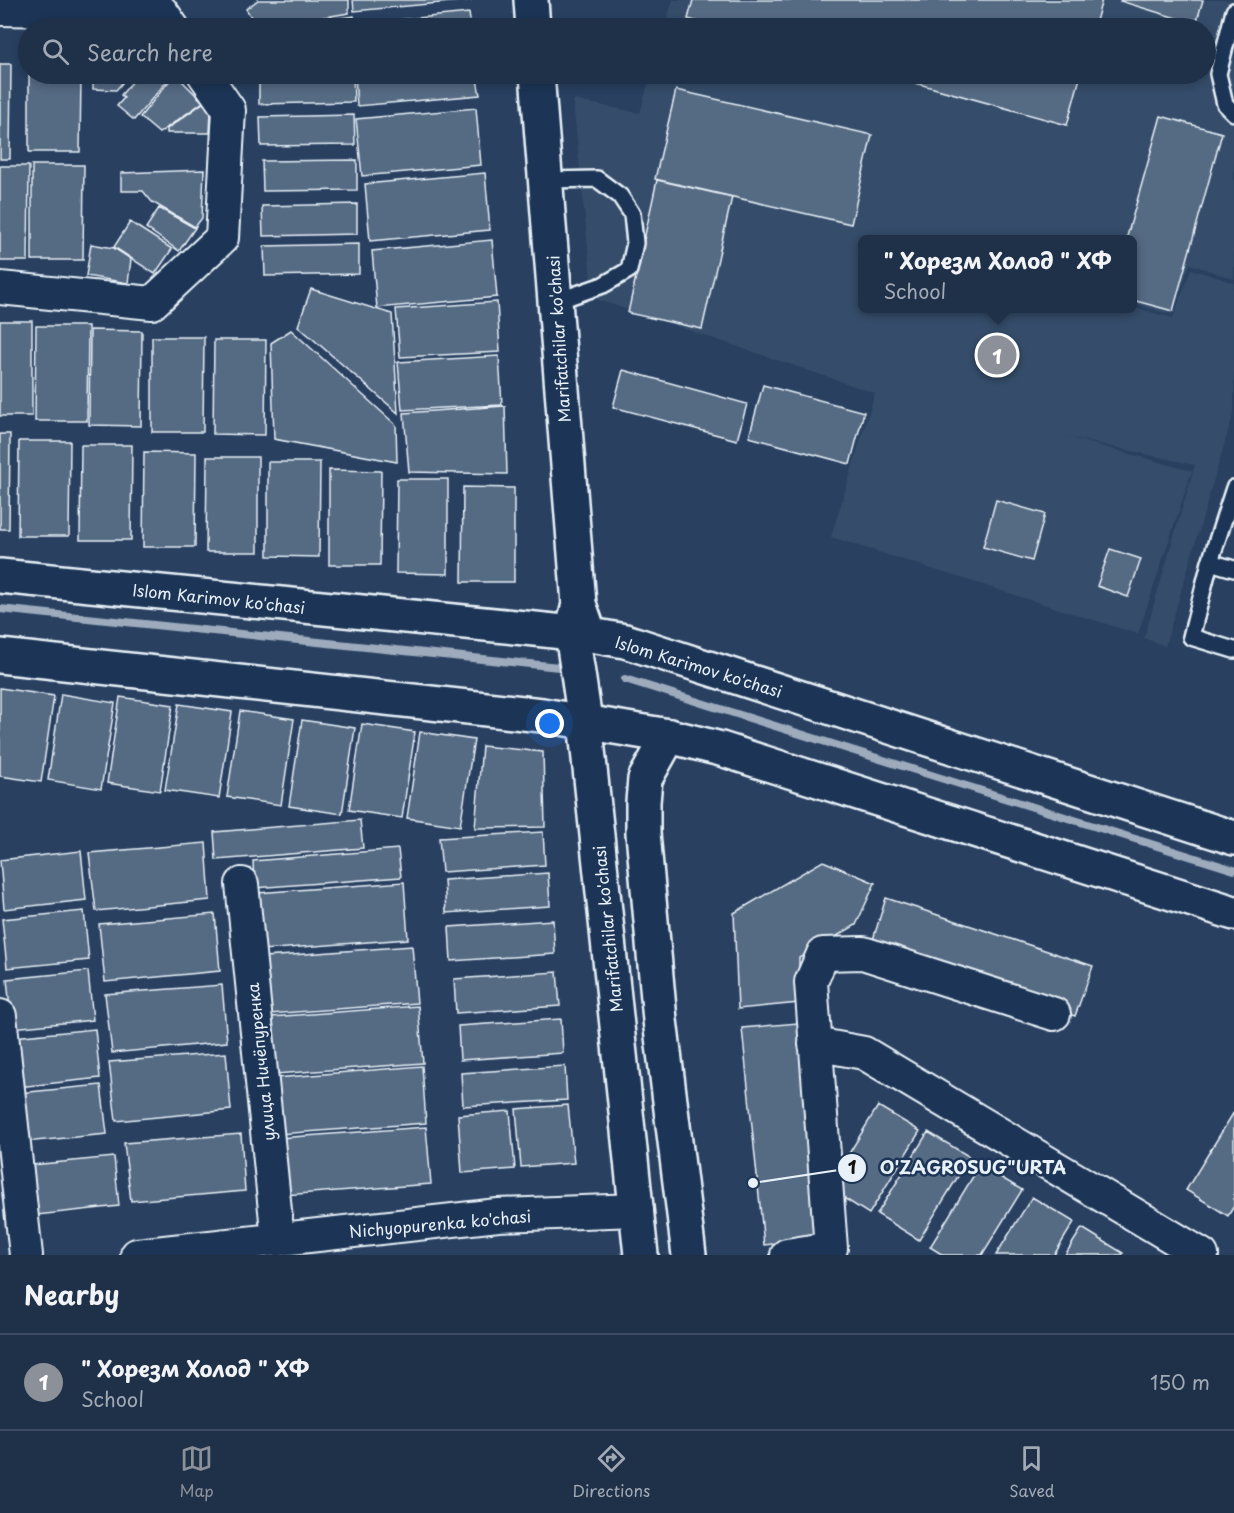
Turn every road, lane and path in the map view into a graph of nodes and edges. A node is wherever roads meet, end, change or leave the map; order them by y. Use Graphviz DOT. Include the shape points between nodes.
graph roads {
  1 [pos="531,0"];
  2 [pos="0,9"];
  3 [pos="1234,11"];
  4 [pos="166,18"];
  5 [pos="532,18"];
  6 [pos="211,84"];
  7 [pos="538,84"];
  8 [pos="1234,113"];
  9 [pos="546,180"];
  10 [pos="0,288"];
  11 [pos="554,302"];
  12 [pos="1234,488"];
  13 [pos="1210,562"];
  14 [pos="1234,569"];
  15 [pos="0,576"];
  16 [pos="580,624"];
  17 [pos="1234,650"];
  18 [pos="0,656"];
  19 [pos="585,721"];
  20 [pos="669,736"];
  21 [pos="1234,838"];
  22 [pos="242,884"];
  23 [pos="1234,913"];
  24 [pos="1054,1014"];
  25 [pos="0,1016"];
  26 [pos="815,1044"];
  27 [pos="637,1210"];
  28 [pos="278,1239"];
  29 [pos="835,1251"];
  30 [pos="187,1252"];
  31 [pos="26,1255"];
  32 [pos="137,1255"];
  33 [pos="641,1255"];
  34 [pos="689,1255"];
  35 [pos="787,1255"];
  36 [pos="1202,1255"];
  1 -- 5 [label="main road"];
  2 -- 4 [label="street" via="162,12"];
  3 -- 8 [label="lane" via="1218,74 1225,104"];
  6 -- 10 [label="street" via="229,110 222,238 152,303"];
  7 -- 9 [label="main road, Marifatchilar ko'chasi"];
  9 -- 11 [label="main road, Marifatchilar ko'chasi"];
  9 -- 11 [label="lane" via="597,179 620,196 632,214 635,243 629,270 603,285"];
  11 -- 16 [label="main road, Marifatchilar ko'chasi"];
  12 -- 13 [label="lane"];
  13 -- 14 [label="lane"];
  13 -- 17 [label="lane" via="1191,637"];
  15 -- 16 [label="main road, Islom Karimov ko'chasi"];
  16 -- 19 [label="main road, Marifatchilar ko'chasi"];
  16 -- 21 [label="main road, Islom Karimov ko'chasi"];
  18 -- 19 [label="main road"];
  19 -- 20 [label="main road"];
  19 -- 27 [label="main road, Marifatchilar ko'chasi"];
  20 -- 23 [label="main road" via="721,749"];
  20 -- 34 [label="main road" via="645,779 643,833 660,1020"];
  22 -- 28 [label="street, улица Ничёпуренка"];
  24 -- 26 [label="street" via="863,953 823,954 811,982"];
  25 -- 31 [label="street"];
  26 -- 29 [label="street"];
  26 -- 36 [label="street" via="864,1053"];
  27 -- 28 [label="street, Nichyopurenka ko'chasi" via="498,1215 328,1239"];
  27 -- 33 [label="main road, Marifatchilar ko'chasi"];
  28 -- 30 [label="street, Nichyopurenka ko'chasi"];
  29 -- 35 [label="street"];
  30 -- 32 [label="street, Nichyopurenka ko'chasi"];
}
